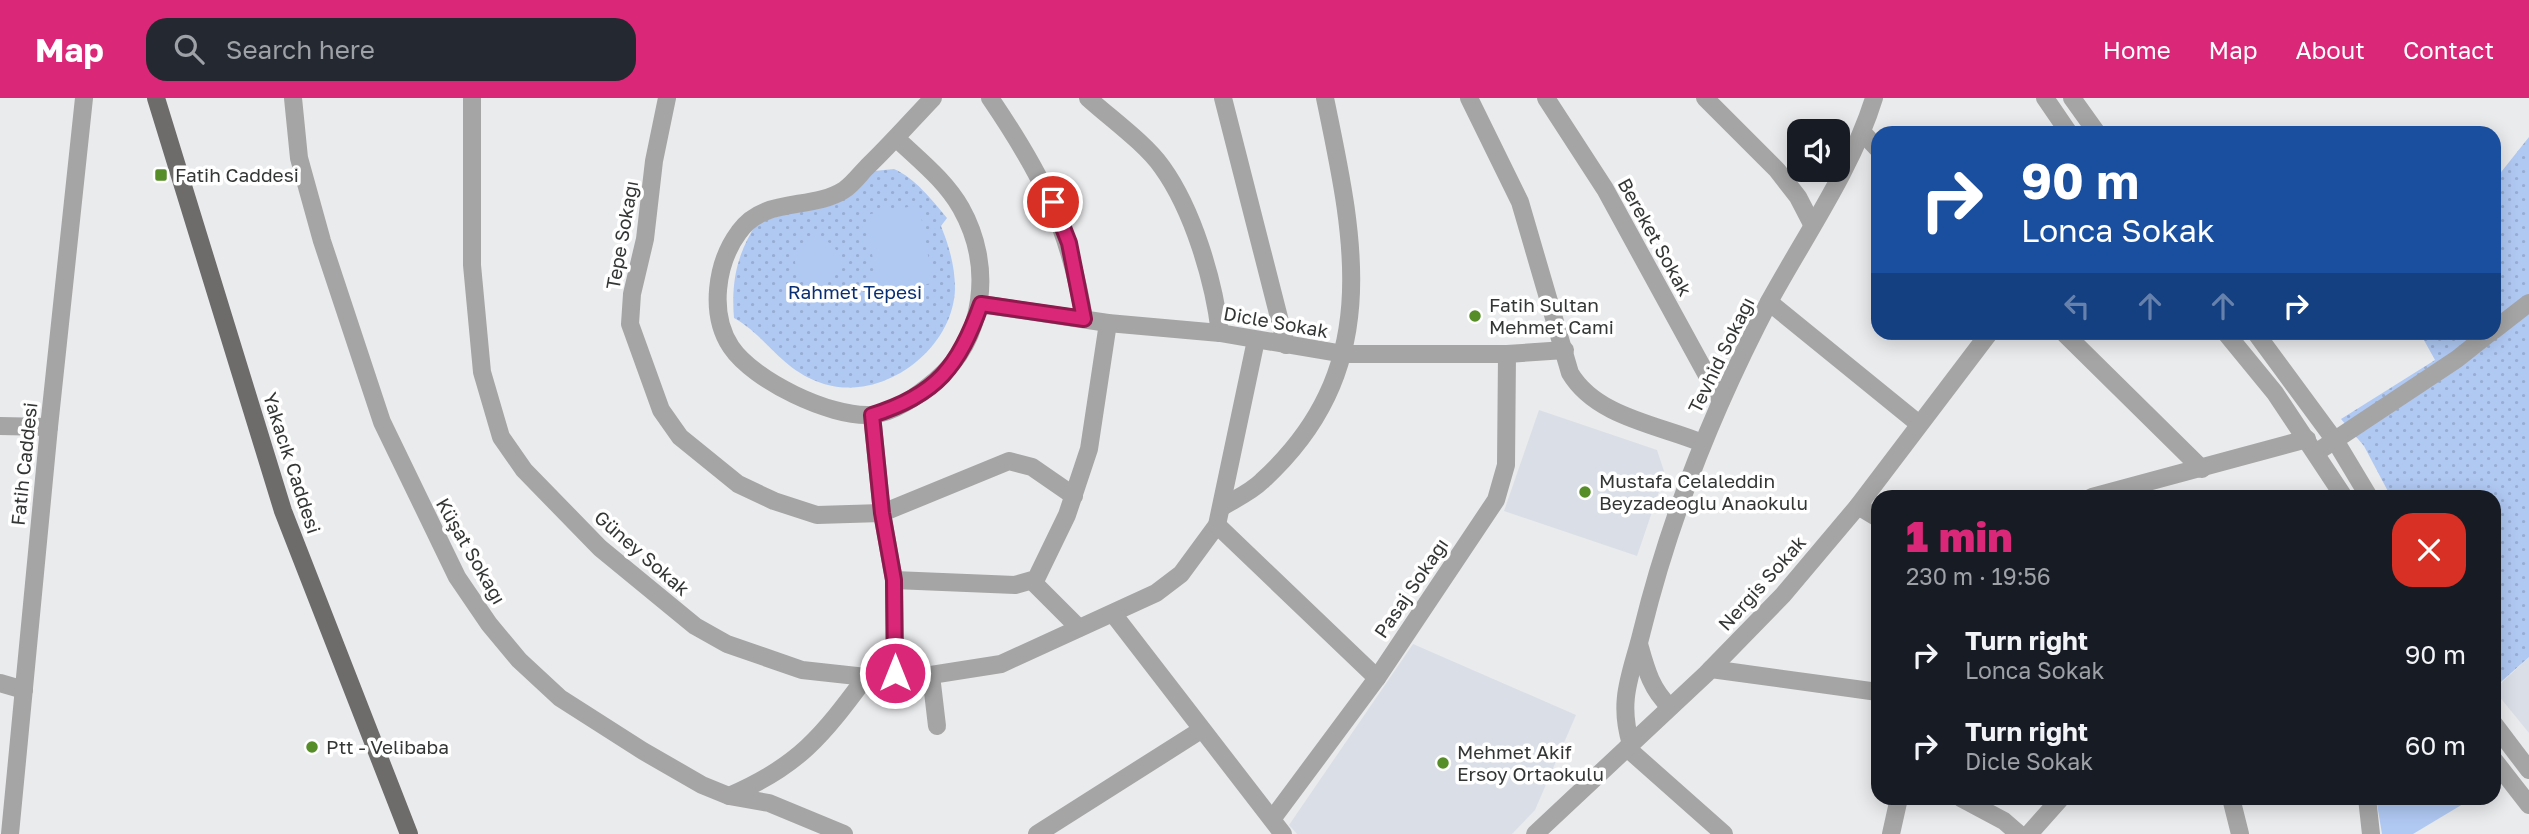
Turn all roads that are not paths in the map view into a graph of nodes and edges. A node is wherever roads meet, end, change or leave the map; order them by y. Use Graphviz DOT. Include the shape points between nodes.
graph roads {
  1 [pos="84,98"];
  2 [pos="156,98"];
  3 [pos="293,98"];
  4 [pos="472,98"];
  5 [pos="667,98"];
  6 [pos="933,98"];
  7 [pos="990,98"];
  8 [pos="1088,98"];
  9 [pos="1223,98"];
  10 [pos="1325,98"];
  11 [pos="1469,98"];
  12 [pos="1546,98"];
  13 [pos="1706,98"];
  14 [pos="1874,98"];
  15 [pos="2045,98"];
  16 [pos="2073,98"];
  17 [pos="2064,126"];
  18 [pos="2092,126"];
  19 [pos="1863,133"];
  20 [pos="896,138"];
  21 [pos="1871,142"];
  22 [pos="1812,224"];
  23 [pos="1769,302"];
  24 [pos="2529,303"];
  25 [pos="981,304"];
  26 [pos="1084,319"];
  27 [pos="1108,323"];
  28 [pos="2501,324"];
  29 [pos="1220,332"];
  30 [pos="1256,340"];
  31 [pos="1984,340"];
  32 [pos="2071,340"];
  33 [pos="2231,340"];
  34 [pos="2261,340"];
  35 [pos="2479,340"];
  36 [pos="1286,345"];
  37 [pos="1565,350"];
  38 [pos="1344,354"];
  39 [pos="1507,354"];
  40 [pos="1721,401"];
  41 [pos="872,415"];
  42 [pos="1919,424"];
  43 [pos="0,426"];
  44 [pos="49,427"];
  45 [pos="2336,442"];
  46 [pos="1702,443"];
  47 [pos="2312,446"];
  48 [pos="2202,469"];
  49 [pos="2120,490"];
  50 [pos="2340,490"];
  51 [pos="2365,490"];
  52 [pos="1074,496"];
  53 [pos="1858,506"];
  54 [pos="1222,507"];
  55 [pos="882,513"];
  56 [pos="1871,514"];
  57 [pos="1217,525"];
  58 [pos="894,580"];
  59 [pos="1033,582"];
  60 [pos="1114,615"];
  61 [pos="1079,628"];
  62 [pos="1639,645"];
  63 [pos="1711,669"];
  64 [pos="895,673"];
  65 [pos="931,675"];
  66 [pos="866,677"];
  67 [pos="1377,678"];
  68 [pos="0,683"];
  69 [pos="24,690"];
  70 [pos="1871,691"];
  71 [pos="1670,707"];
  72 [pos="937,726"];
  73 [pos="1201,730"];
  74 [pos="2501,733"];
  75 [pos="1629,746"];
  76 [pos="2501,769"];
  77 [pos="2529,770"];
  78 [pos="729,796"];
  79 [pos="1897,805"];
  80 [pos="1974,805"];
  81 [pos="2055,805"];
  82 [pos="2233,805"];
  83 [pos="2368,805"];
  84 [pos="2529,805"];
  85 [pos="1273,818"];
  86 [pos="10,834"];
  87 [pos="409,834"];
  88 [pos="844,834"];
  89 [pos="1037,834"];
  90 [pos="1283,834"];
  91 [pos="1535,834"];
  92 [pos="1724,834"];
  93 [pos="1891,834"];
  94 [pos="2019,834"];
  95 [pos="2029,834"];
  96 [pos="2240,834"];
  97 [pos="2371,834"];
  1 -- 44 [label="street, Fatih Caddesi"];
  2 -- 87 [label="main road, Yakacık Caddesi" via="283,511"];
  3 -- 78 [label="street, Küşat Sokağı" via="299,158 382,422 457,577 519,660 560,698 643,751"];
  4 -- 66 [label="street, Güney Sokak" via="472,265 482,372 501,438 524,470 600,548 695,626 727,644 802,670"];
  5 -- 55 [label="street, Tepe Sokağı" via="630,324 661,410 680,437 738,484 774,501 817,515"];
  6 -- 20 [label="street"];
  7 -- 26 [label="street" via="1053,202 1069,243"];
  8 -- 29 [label="street" via="1161,166 1199,246 1216,299"];
  9 -- 36 [label="street"];
  10 -- 38 [label="street" via="1343,177 1352,255"];
  11 -- 37 [label="street" via="1520,202"];
  12 -- 40 [label="street, Bereket Sokak" via="1605,189"];
  13 -- 22 [label="street" via="1777,170"];
  14 -- 19 [label="street, Tevhid Sokağı"];
  15 -- 17 [label="street"];
  16 -- 18 [label="street"];
  19 -- 21 [label="street"];
  19 -- 22 [label="street, Tevhid Sokağı"];
  20 -- 25 [label="street" via="942,182 961,208 975,240"];
  20 -- 41 [label="street" via="844,190 756,214 739,231 718,286 719,318 732,348 762,375 796,396 834,411"];
  22 -- 23 [label="street, Tevhid Sokağı"];
  23 -- 40 [label="street, Tevhid Sokağı"];
  23 -- 42 [label="street"];
  24 -- 28 [label="street"];
  25 -- 26 [label="street, Dicle Sokak"];
  25 -- 41 [label="street" via="960,357 944,374 909,400"];
  26 -- 27 [label="street, Dicle Sokak"];
  27 -- 29 [label="street, Dicle Sokak"];
  27 -- 52 [label="street" via="1089,449"];
  29 -- 30 [label="street, Dicle Sokak"];
  30 -- 36 [label="street, Dicle Sokak"];
  30 -- 54 [label="street"];
  31 -- 42 [label="street, Nergis Sokak"];
  32 -- 48 [label="street"];
  33 -- 47 [label="street"];
  34 -- 45 [label="street"];
  35 -- 45 [label="street"];
  36 -- 38 [label="street, Dicle Sokak"];
  37 -- 39 [label="street, Dicle Sokak"];
  37 -- 46 [label="street" via="1576,383 1597,402"];
  38 -- 39 [label="street, Dicle Sokak"];
  38 -- 54 [label="street" via="1333,388 1306,435 1261,483"];
  39 -- 67 [label="street, Pasaj Sokağı" via="1509,415 1502,486"];
  40 -- 46 [label="street, Tevhid Sokağı"];
  41 -- 55 [label="street"];
  42 -- 53 [label="street, Nergis Sokak"];
  43 -- 44 [label="street"];
  44 -- 69 [label="street, Fatih Caddesi"];
  45 -- 47 [label="street"];
  45 -- 51 [label="street"];
  46 -- 62 [label="street, Tevhid Sokağı"];
  47 -- 48 [label="street"];
  47 -- 50 [label="street"];
  48 -- 49 [label="street"];
  52 -- 55 [label="street" via="1032,467 1009,461"];
  52 -- 59 [label="street"];
  53 -- 56 [label="street"];
  53 -- 63 [label="street, Nergis Sokak" via="1783,595"];
  54 -- 57 [label="street"];
  55 -- 58 [label="street"];
  57 -- 60 [label="street, Güney Sokak" via="1181,574"];
  57 -- 67 [label="street"];
  58 -- 59 [label="street"];
  58 -- 64 [label="street"];
  59 -- 61 [label="street"];
  60 -- 61 [label="street, Güney Sokak"];
  60 -- 73 [label="street"];
  61 -- 65 [label="street, Güney Sokak" via="1001,664"];
  62 -- 71 [label="street" via="1649,680"];
  62 -- 75 [label="street, Tevhid Sokağı" via="1625,693"];
  63 -- 70 [label="street"];
  63 -- 71 [label="street, Nergis Sokak"];
  64 -- 65 [label="street, Güney Sokak"];
  64 -- 66 [label="street, Güney Sokak"];
  65 -- 72 [label="street"];
  66 -- 78 [label="street" via="825,732 793,761 768,779"];
  67 -- 85 [label="street, Pasaj Sokağı"];
  68 -- 69 [label="street"];
  69 -- 86 [label="street, Fatih Caddesi"];
  71 -- 75 [label="street, Nergis Sokak"];
  73 -- 85 [label="street"];
  73 -- 89 [label="street"];
  74 -- 77 [label="street"];
  75 -- 91 [label="street, Nergis Sokak"];
  75 -- 92 [label="street"];
  76 -- 84 [label="street"];
  78 -- 88 [label="street, Küşat Sokağı" via="769,803"];
  79 -- 93 [label="street"];
  80 -- 94 [label="street"];
  81 -- 95 [label="street"];
  82 -- 96 [label="street"];
  83 -- 97 [label="street"];
  85 -- 90 [label="street"];
}
